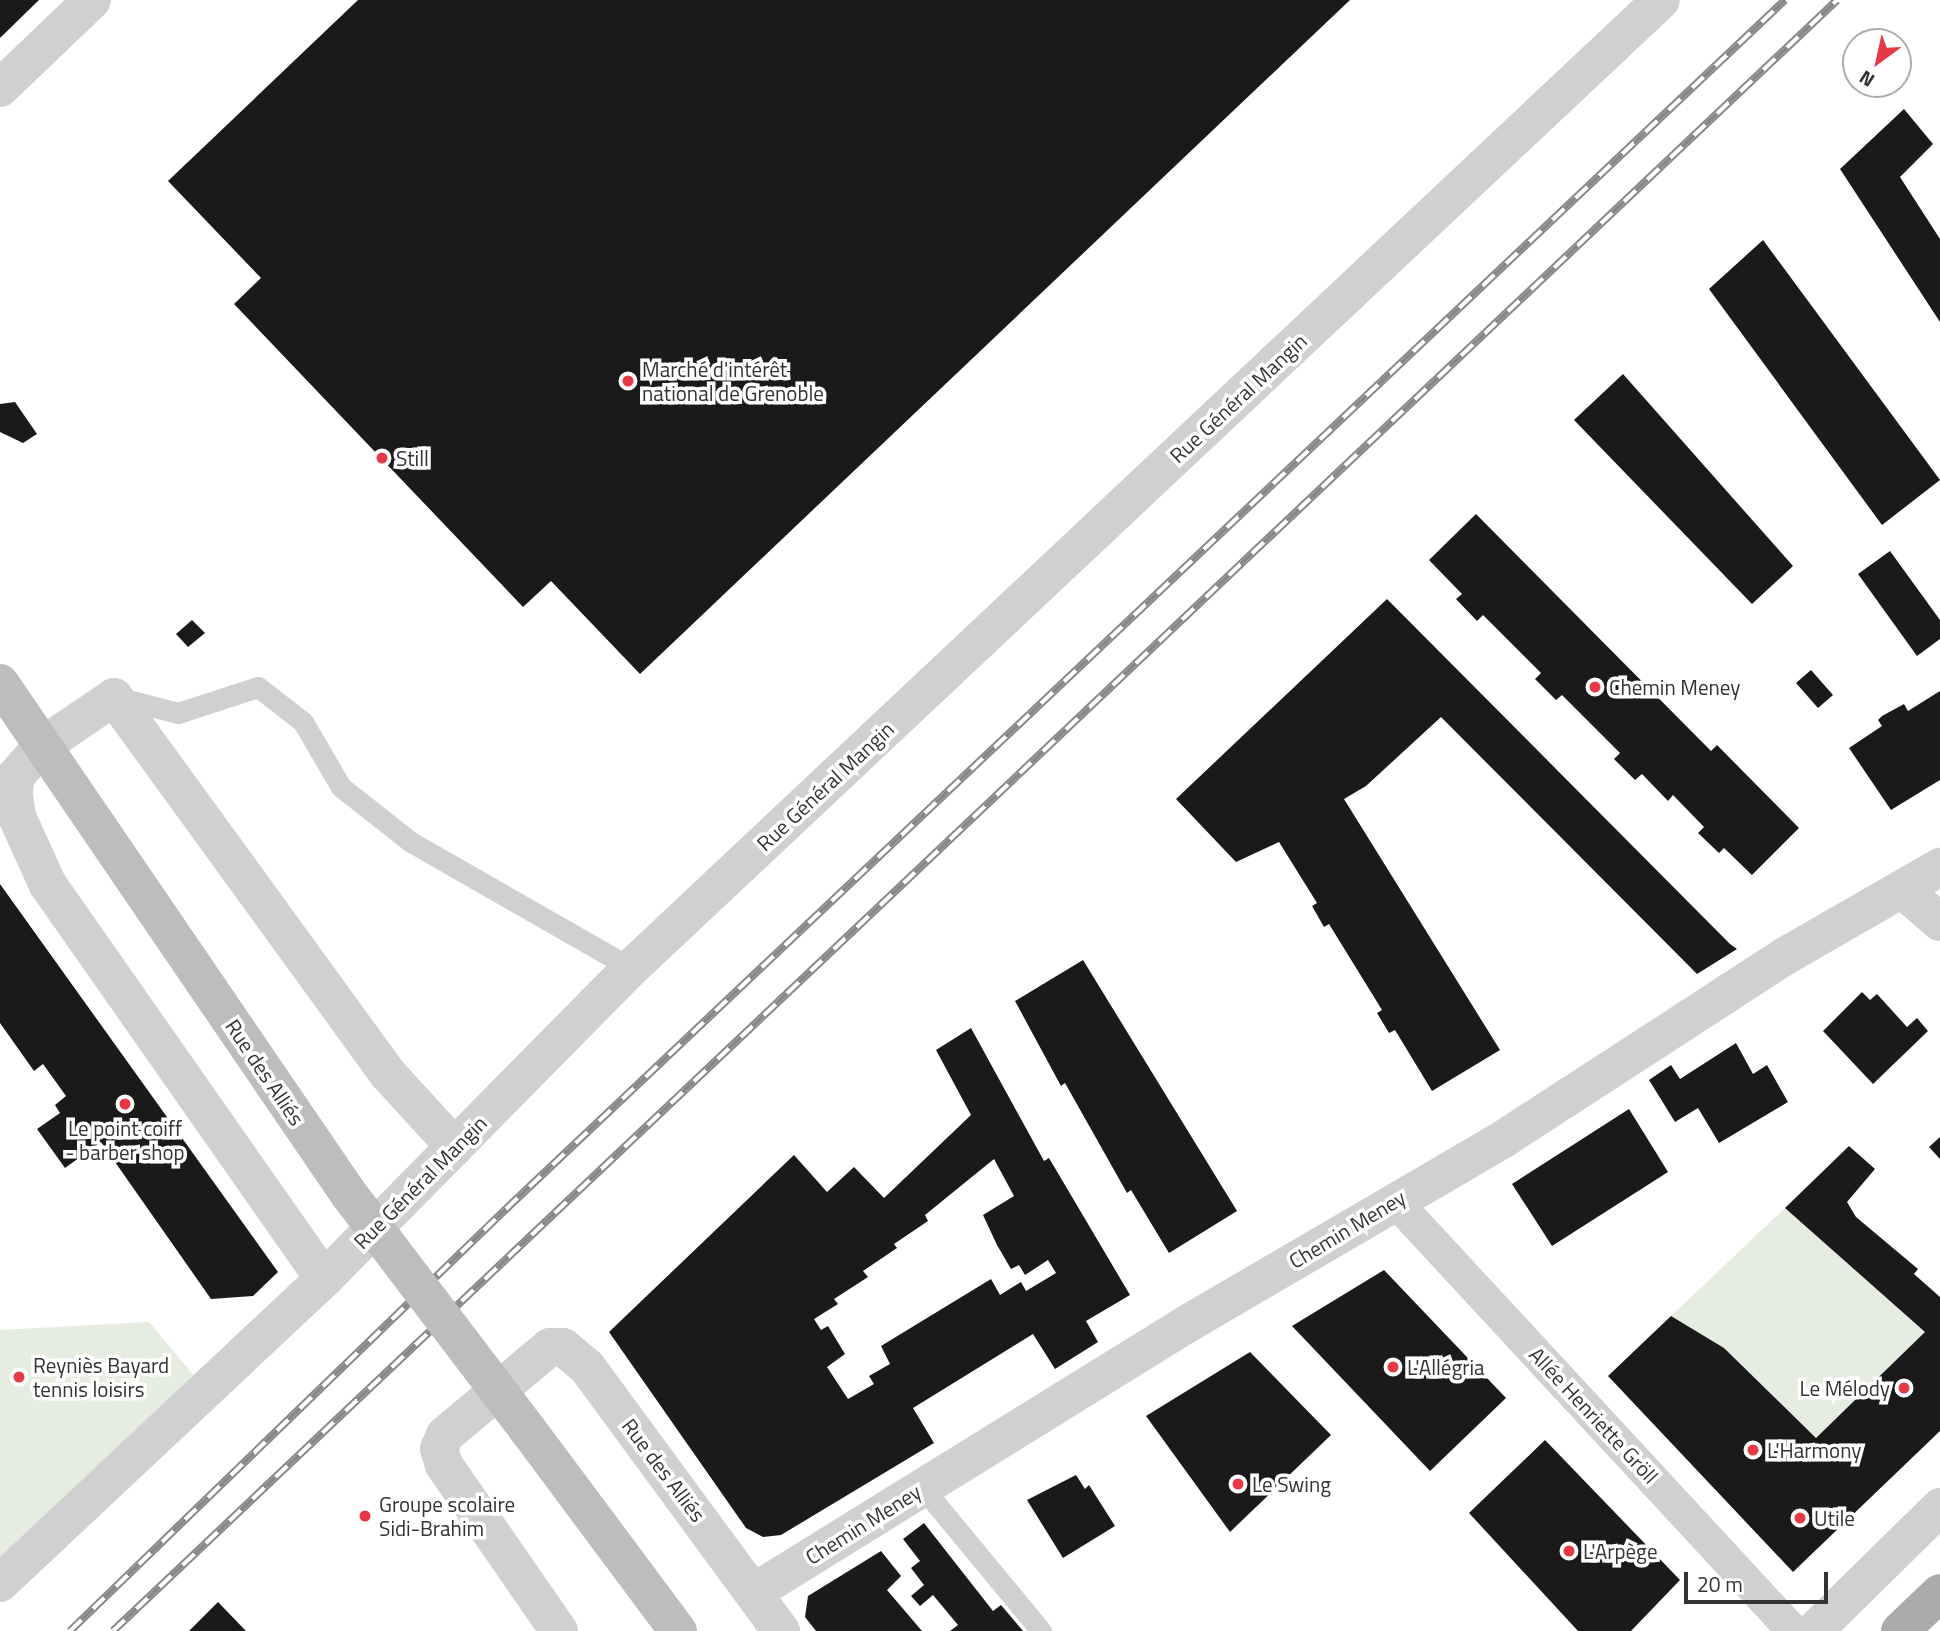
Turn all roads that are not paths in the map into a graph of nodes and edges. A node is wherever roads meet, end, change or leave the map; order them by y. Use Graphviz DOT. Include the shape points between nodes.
graph roads {
  1 [pos="92,0"];
  2 [pos="1661,0"];
  3 [pos="0,88"];
  4 [pos="0,683"];
  5 [pos="114,697"];
  6 [pos="42,746"];
  7 [pos="1940,867"];
  8 [pos="1903,890"];
  9 [pos="1940,922"];
  10 [pos="631,968"];
  11 [pos="455,1147"];
  12 [pos="1394,1200"];
  13 [pos="324,1279"];
  14 [pos="922,1487"];
  15 [pos="1940,1507"];
  16 [pos="0,1583"];
  17 [pos="754,1592"];
  18 [pos="1940,1593"];
  19 [pos="559,1631"];
  20 [pos="678,1631"];
  21 [pos="781,1631"];
  22 [pos="1041,1631"];
  23 [pos="1793,1631"];
  24 [pos="1814,1631"];
  25 [pos="1900,1631"];
  1 -- 3 [label="street"];
  2 -- 10 [label="street, Rue Général Mangin"];
  4 -- 6 [label="main road, Rue des Alliés"];
  5 -- 6 [label="street"];
  5 -- 10 [label="lane" via="178,713 258,687 303,722 341,787 411,842"];
  5 -- 11 [label="street" via="388,1074"];
  6 -- 13 [label="street" via="15,777 14,796 17,817 48,885"];
  6 -- 20 [label="main road, Rue des Alliés, bridge" via="348,1193"];
  7 -- 8 [label="street, Chemin Meney"];
  8 -- 9 [label="street"];
  8 -- 12 [label="street, Chemin Meney" via="1787,955 1506,1138"];
  10 -- 11 [label="street, Rue Général Mangin"];
  11 -- 13 [label="street, Rue Général Mangin"];
  12 -- 14 [label="street, Chemin Meney"];
  12 -- 23 [label="street, Allée Henriette Gröll"];
  13 -- 16 [label="street, Rue Général Mangin"];
  14 -- 17 [label="street, Chemin Meney"];
  14 -- 22 [label="lane"];
  15 -- 24 [label="street"];
  17 -- 19 [label="street, Rue des Alliés" via="587,1367 563,1347 550,1347 445,1435 439,1449 444,1465"];
  17 -- 21 [label="street, Rue des Alliés"];
  18 -- 25 [label="main road"];
}
